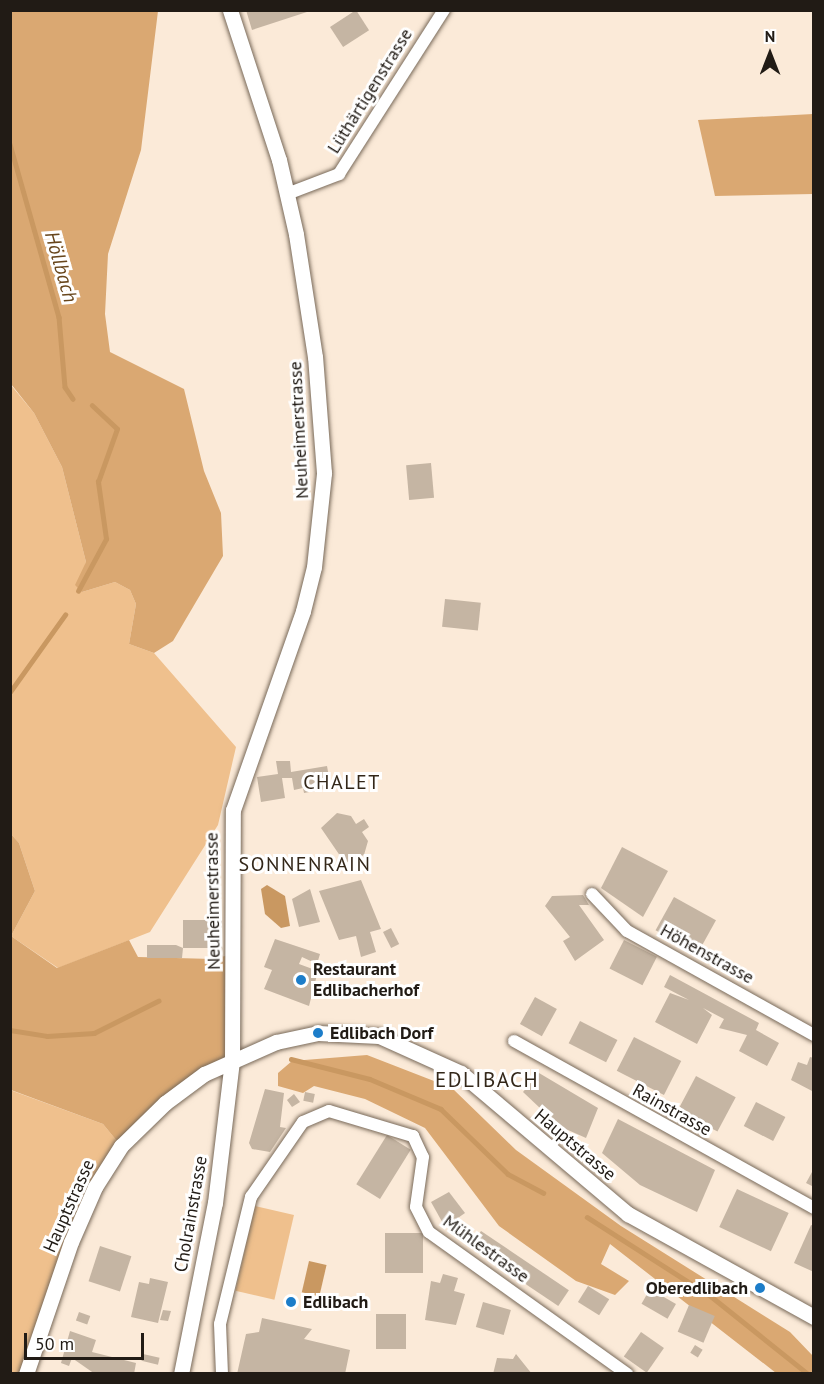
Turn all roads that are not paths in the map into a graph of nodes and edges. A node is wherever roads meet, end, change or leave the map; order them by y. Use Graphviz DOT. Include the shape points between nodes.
graph roads {
  1 [pos="230,10"];
  2 [pos="444,10"];
  3 [pos="287,194"];
  4 [pos="592,894"];
  5 [pos="813,1035"];
  6 [pos="514,1041"];
  7 [pos="232,1060"];
  8 [pos="813,1208"];
  9 [pos="813,1317"];
  10 [pos="26,1374"];
  11 [pos="181,1374"];
  12 [pos="222,1374"];
  13 [pos="627,1374"];
  1 -- 3 [label="street, Neuheimerstrasse"];
  2 -- 3 [label="street, Lüthärtigenstrasse" via="339,174"];
  3 -- 7 [label="street, Neuheimerstrasse" via="315,357 321,518 303,610 233,810"];
  4 -- 5 [label="street, Höhenstrasse" via="627,931"];
  6 -- 8 [label="street, Rainstrasse"];
  7 -- 9 [label="street, Hauptstrasse" via="276,1042 318,1033 364,1033 424,1052 461,1073 628,1214"];
  7 -- 10 [label="street, Hauptstrasse" via="165,1103 106,1166 71,1242"];
  7 -- 11 [label="street, Cholrainstrasse" via="215,1203"];
  12 -- 13 [label="street, Mühlestrasse" via="220,1324 251,1197 303,1122 329,1111 413,1136 423,1157 416,1207 429,1232"];
}
